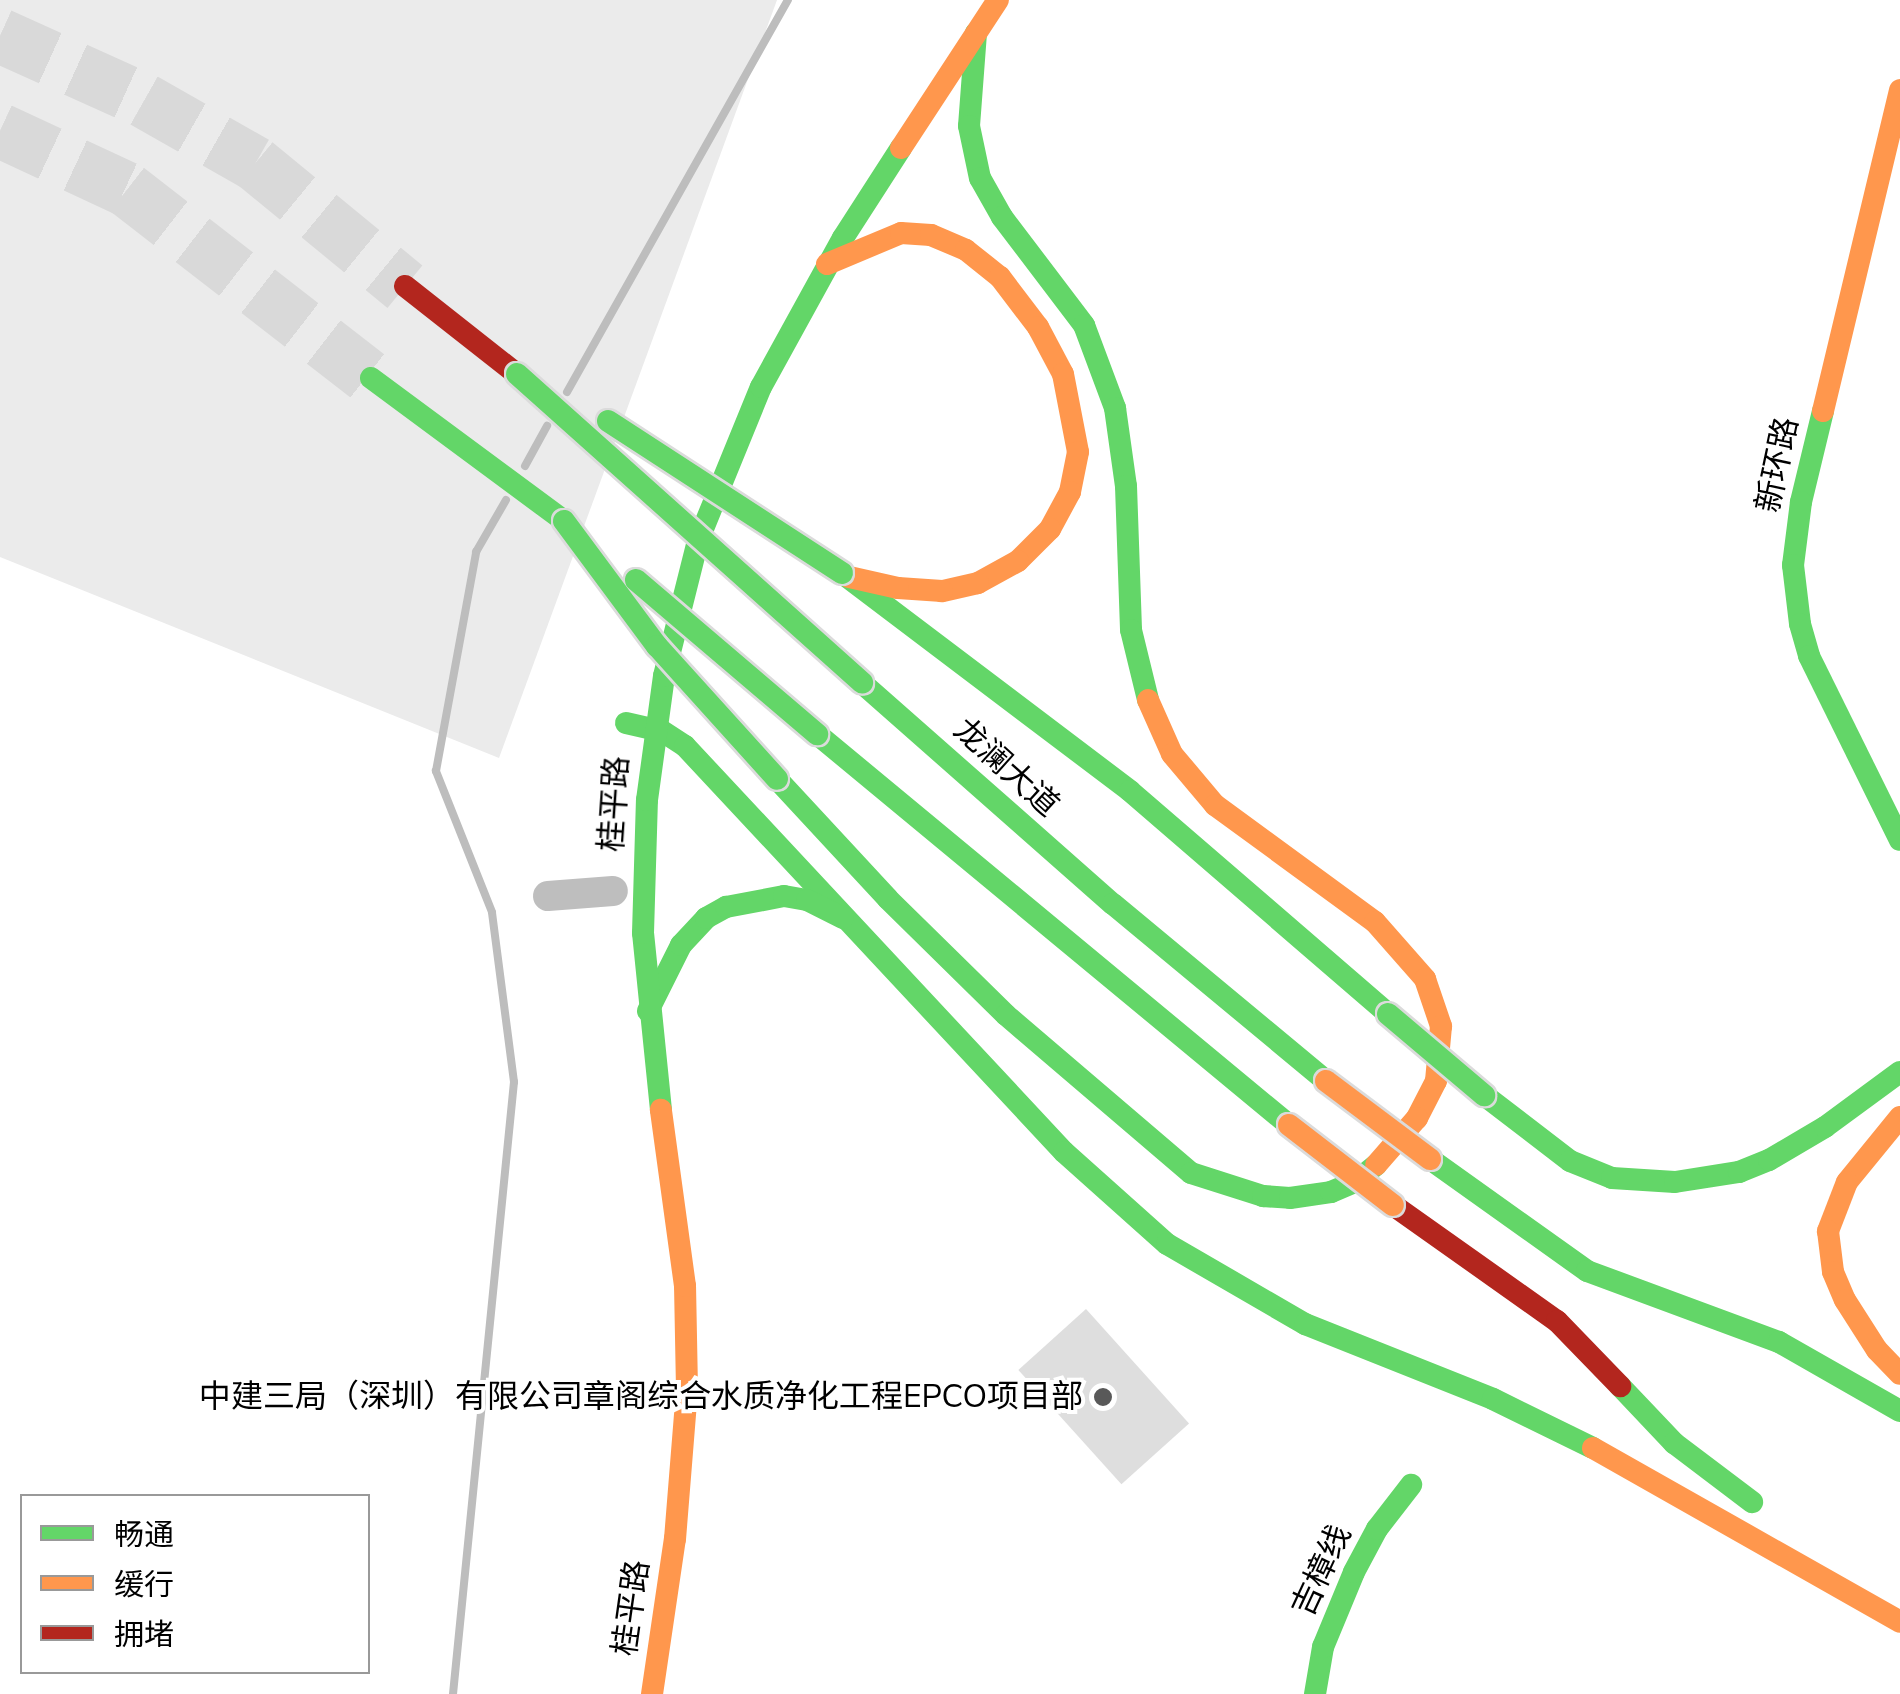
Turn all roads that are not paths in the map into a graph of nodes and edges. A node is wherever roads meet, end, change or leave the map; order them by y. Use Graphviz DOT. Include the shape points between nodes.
graph roads {
  1 [pos="998,0"];
  2 [pos="976,32"];
  3 [pos="1900,90"];
  4 [pos="827,264"];
  5 [pos="405,286"];
  6 [pos="517,374"];
  7 [pos="371,378"];
  8 [pos="698,456"];
  9 [pos="564,521"];
  10 [pos="666,546"];
  11 [pos="842,573"];
  12 [pos="656,575"];
  13 [pos="638,655"];
  14 [pos="655,729"];
  15 [pos="622,750"];
  16 [pos="1900,840"];
  17 [pos="614,895"];
  18 [pos="548,896"];
  19 [pos="846,920"];
  20 [pos="648,1011"];
  21 [pos="1900,1072"];
  22 [pos="1900,1117"];
  23 [pos="1900,1374"];
  24 [pos="1900,1411"];
  25 [pos="1411,1485"];
  26 [pos="1786,1536"];
  27 [pos="1900,1622"];
  28 [pos="652,1694"];
  29 [pos="1314,1694"];
  1 -- 2 [label="main road, 桂平路"];
  2 -- 4 [label="main road, 桂平路"];
  2 -- 9 [label="main road, bridge" via="969,126 980,178 1084,324 1115,408 1126,486 1131,630 1145,697 1172,754 1215,805 1376,922 1425,979 1440,1026 1436,1081 1387,1156 1356,1182 1290,1198 1191,1173 1006,1016 888,899 658,646"];
  3 -- 16 [label="main road, 新环路" via="1801,502 1793,564 1809,656"];
  4 -- 11 [label="main road" via="910,232 944,240 981,260 1026,307 1049,345 1071,402 1078,452 1070,492 1050,529 998,574 928,591"];
  4 -- 14 [label="main road, 桂平路" via="745,420 712,501 684,582"];
  5 -- 6 [label="main road, 龙澜大道"];
  6 -- 11 [label="main road, bridge" via="652,446"];
  6 -- 24 [label="main road, 龙澜大道, bridge" via="1113,904 1430,1160 1587,1272 1779,1342"];
  7 -- 9 [label="main road"];
  8 -- 10 [label="main road"];
  9 -- 26 [label="main road, bridge" via="1289,1125 1557,1321 1674,1443"];
  11 -- 21 [label="main road, bridge" via="1130,792 1484,1096 1570,1161 1612,1178 1675,1182 1739,1172 1825,1128"];
  12 -- 13 [label="main road"];
  14 -- 15 [label="main road, 桂平路" via="628,712"];
  14 -- 19 [label="main road" via="685,746"];
  14 -- 20 [label="main road, 桂平路" via="643,858"];
  17 -- 18 [label="street"];
  19 -- 20 [label="main road" via="795,898 761,897 726,907 681,945"];
  19 -- 26 [label="main road" via="1086,1175 1139,1223 1219,1278 1305,1324"];
  20 -- 28 [label="main road, 桂平路" via="681,1241 687,1334 686,1441"];
  22 -- 23 [label="main road" via="1847,1182 1828,1231 1845,1300"];
  25 -- 29 [label="main road, 吉樟线" via="1376,1529 1354,1572 1323,1646"];
  26 -- 27 [label="main road" via="1838,1583"];
}
